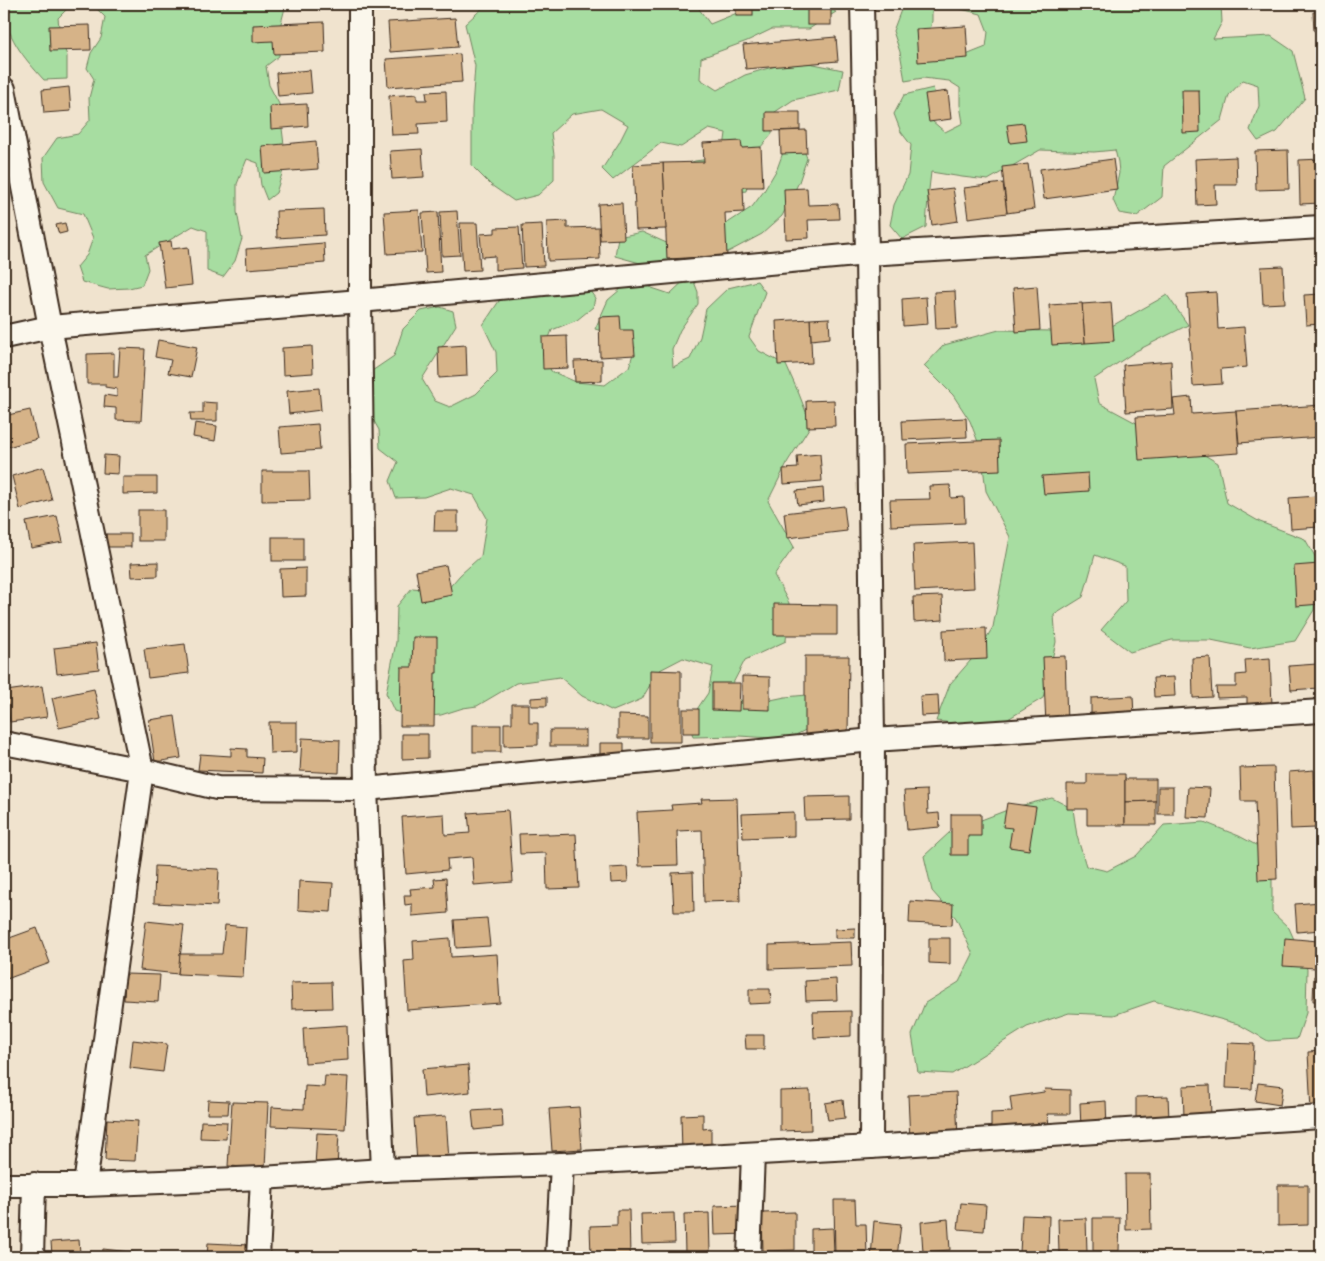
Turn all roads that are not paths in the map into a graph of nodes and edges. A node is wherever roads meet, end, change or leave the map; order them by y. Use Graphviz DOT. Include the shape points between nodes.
graph roads {
  1 [pos="360,4"];
  2 [pos="862,4"];
  3 [pos="4,89"];
  4 [pos="1321,227"];
  5 [pos="867,254"];
  6 [pos="360,301"];
  7 [pos="50,327"];
  8 [pos="4,336"];
  9 [pos="1321,711"];
  10 [pos="872,740"];
  11 [pos="4,743"];
  12 [pos="142,770"];
  13 [pos="366,789"];
  14 [pos="1321,1117"];
  15 [pos="871,1147"];
  16 [pos="753,1154"];
  17 [pos="562,1164"];
  18 [pos="383,1170"];
  19 [pos="262,1178"];
  20 [pos="34,1184"];
  21 [pos="4,1185"];
  22 [pos="85,1185"];
  23 [pos="32,1257"];
  24 [pos="258,1257"];
  25 [pos="557,1257"];
  26 [pos="749,1257"];
  1 -- 6 [label="street"];
  2 -- 5 [label="street"];
  3 -- 7 [label="street"];
  4 -- 5 [label="street"];
  5 -- 6 [label="street"];
  5 -- 10 [label="street"];
  6 -- 7 [label="street"];
  6 -- 13 [label="street"];
  7 -- 8 [label="street"];
  7 -- 12 [label="street"];
  9 -- 10 [label="street"];
  10 -- 13 [label="street"];
  10 -- 15 [label="street"];
  11 -- 12 [label="street"];
  12 -- 13 [label="street" via="216,788"];
  12 -- 22 [label="street"];
  13 -- 18 [label="street"];
  14 -- 15 [label="street"];
  15 -- 16 [label="street"];
  16 -- 17 [label="street"];
  16 -- 26 [label="street"];
  17 -- 18 [label="street"];
  17 -- 25 [label="street"];
  18 -- 19 [label="street"];
  19 -- 22 [label="street"];
  19 -- 24 [label="street"];
  20 -- 21 [label="street"];
  20 -- 22 [label="street"];
  20 -- 23 [label="street"];
}
